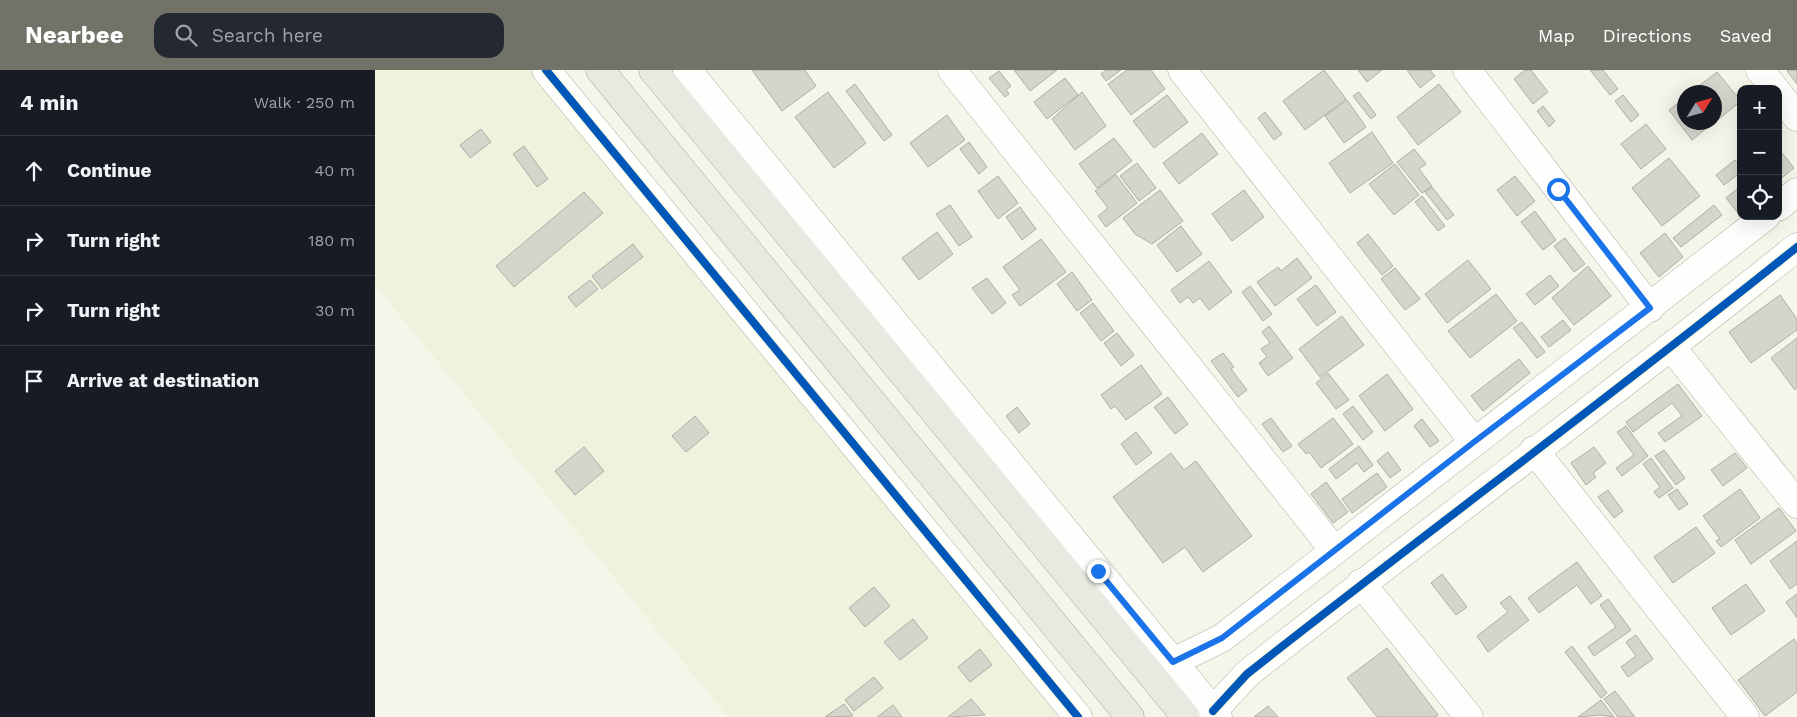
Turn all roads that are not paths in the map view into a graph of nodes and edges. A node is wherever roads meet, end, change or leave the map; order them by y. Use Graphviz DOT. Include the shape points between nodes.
graph roads {
  1 [pos="546,70"];
  2 [pos="600,70"];
  3 [pos="653,70"];
  4 [pos="687,70"];
  5 [pos="952,70"];
  6 [pos="1182,70"];
  7 [pos="1467,70"];
  8 [pos="1760,70"];
  9 [pos="1772,85"];
  10 [pos="1782,98"];
  11 [pos="1797,117"];
  12 [pos="1797,192"];
  13 [pos="1782,203"];
  14 [pos="1761,220"];
  15 [pos="1797,247"];
  16 [pos="1650,308"];
  17 [pos="1672,348"];
  18 [pos="1474,442"];
  19 [pos="1534,450"];
  20 [pos="1797,504"];
  21 [pos="1334,550"];
  22 [pos="1361,583"];
  23 [pos="1173,662"];
  24 [pos="1216,714"];
  25 [pos="1078,717"];
  26 [pos="1131,717"];
  27 [pos="1186,717"];
  28 [pos="1469,717"];
  29 [pos="1745,717"];
  1 -- 25 [label="street"];
  2 -- 26 [label="main road"];
  3 -- 27 [label="main road"];
  4 -- 23 [label="street"];
  5 -- 21 [label="street"];
  6 -- 18 [label="street"];
  7 -- 16 [label="street"];
  8 -- 9 [label="street"];
  10 -- 11 [label="street"];
  12 -- 13 [label="street"];
  14 -- 16 [label="street"];
  15 -- 17 [label="street"];
  16 -- 18 [label="street"];
  17 -- 19 [label="street"];
  17 -- 20 [label="street"];
  18 -- 21 [label="street"];
  19 -- 22 [label="street"];
  19 -- 29 [label="street"];
  21 -- 23 [label="street" via="1222,638"];
  22 -- 24 [label="street" via="1247,674"];
  22 -- 28 [label="street"];
  23 -- 24 [label="street"];
}
